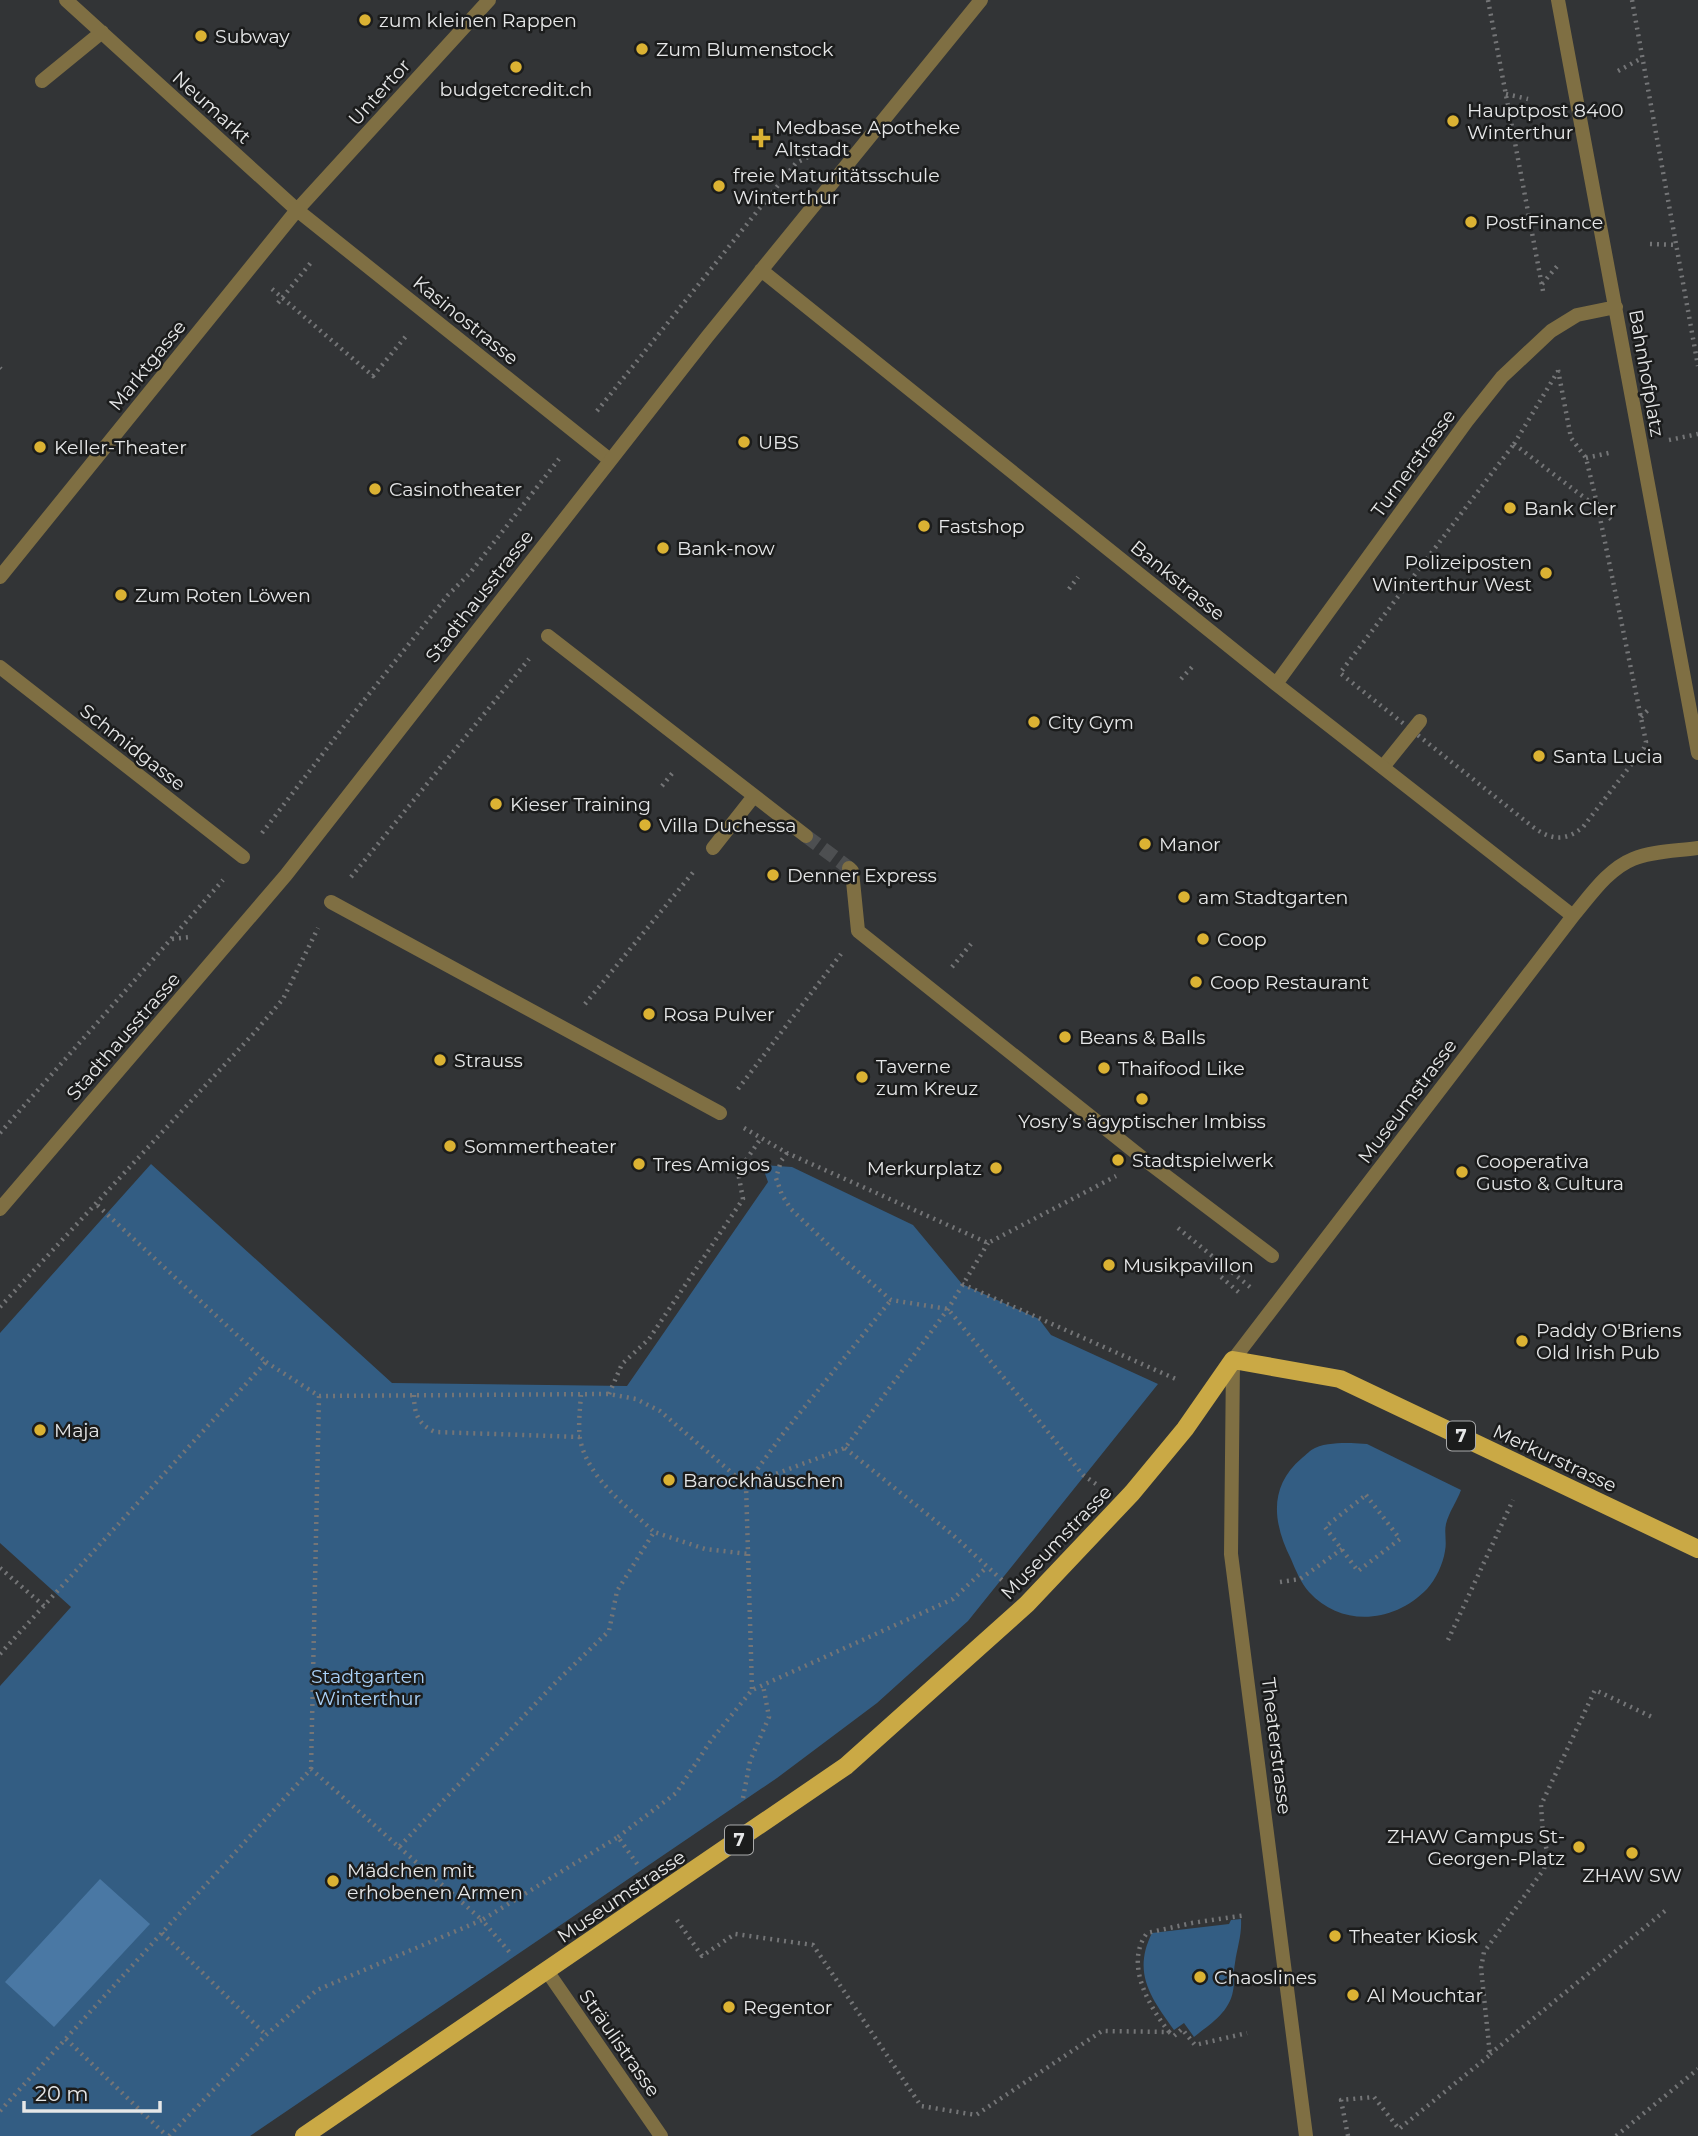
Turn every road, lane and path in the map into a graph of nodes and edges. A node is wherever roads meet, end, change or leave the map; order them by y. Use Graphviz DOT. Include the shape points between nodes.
graph roads {
  1 [pos="66,0"];
  2 [pos="489,0"];
  3 [pos="981,0"];
  4 [pos="1488,0"];
  5 [pos="1558,0"];
  6 [pos="1632,0"];
  7 [pos="102,33"];
  8 [pos="1643,58"];
  9 [pos="1618,71"];
  10 [pos="42,81"];
  11 [pos="1506,94"];
  12 [pos="1528,99"];
  13 [pos="823,150"];
  14 [pos="298,210"];
  15 [pos="332,238"];
  16 [pos="1650,244"];
  17 [pos="1677,245"];
  18 [pos="1559,264"];
  19 [pos="761,271"];
  20 [pos="1542,284"];
  21 [pos="1543,291"];
  22 [pos="1616,307"];
  23 [pos="425,312"];
  24 [pos="1698,366"];
  25 [pos="578,434"];
  26 [pos="1514,444"];
  27 [pos="610,460"];
  28 [pos="1598,508"];
  29 [pos="1614,521"];
  30 [pos="0,577"];
  31 [pos="1078,577"];
  32 [pos="1069,589"];
  33 [pos="548,636"];
  34 [pos="0,667"];
  35 [pos="1192,667"];
  36 [pos="1181,679"];
  37 [pos="1276,684"];
  38 [pos="1649,709"];
  39 [pos="1641,717"];
  40 [pos="1416,726"];
  41 [pos="1698,753"];
  42 [pos="1383,767"];
  43 [pos="754,796"];
  44 [pos="806,836"];
  45 [pos="713,848"];
  46 [pos="1698,848"];
  47 [pos="243,857"];
  48 [pos="849,868"];
  49 [pos="331,902"];
  50 [pos="1573,916"];
  51 [pos="858,931"];
  52 [pos="200,936"];
  53 [pos="171,939"];
  54 [pos="564,1029"];
  55 [pos="720,1113"];
  56 [pos="0,1133"];
  57 [pos="761,1138"];
  58 [pos="787,1153"];
  59 [pos="1145,1160"];
  60 [pos="95,1203"];
  61 [pos="0,1209"];
  62 [pos="1174,1224"];
  63 [pos="988,1243"];
  64 [pos="1272,1256"];
  65 [pos="1221,1277"];
  66 [pos="962,1284"];
  67 [pos="1242,1295"];
  68 [pos="891,1300"];
  69 [pos="1275,1306"];
  70 [pos="0,1307"];
  71 [pos="948,1309"];
  72 [pos="1233,1360"];
  73 [pos="267,1362"];
  74 [pos="609,1394"];
  75 [pos="414,1395"];
  76 [pos="581,1395"];
  77 [pos="319,1396"];
  78 [pos="580,1437"];
  79 [pos="845,1448"];
  80 [pos="1096,1484"];
  81 [pos="746,1485"];
  82 [pos="1513,1500"];
  83 [pos="654,1532"];
  84 [pos="1342,1549"];
  85 [pos="1698,1549"];
  86 [pos="748,1554"];
  87 [pos="987,1567"];
  88 [pos="0,1568"];
  89 [pos="1280,1582"];
  90 [pos="1027,1604"];
  91 [pos="44,1606"];
  92 [pos="1448,1640"];
  93 [pos="0,1654"];
  94 [pos="763,1685"];
  95 [pos="752,1690"];
  96 [pos="1652,1717"];
  97 [pos="311,1769"];
  98 [pos="740,1809"];
  99 [pos="618,1837"];
  100 [pos="399,1847"];
  101 [pos="645,1875"];
  102 [pos="1667,1910"];
  103 [pos="674,1916"];
  104 [pos="1240,1917"];
  105 [pos="482,1920"];
  106 [pos="162,1933"];
  107 [pos="547,1971"];
  108 [pos="532,1982"];
  109 [pos="1169,2032"];
  110 [pos="1247,2033"];
  111 [pos="267,2035"];
  112 [pos="66,2039"];
  113 [pos="1490,2055"];
  114 [pos="1698,2069"];
  115 [pos="0,2111"];
  116 [pos="168,2136"];
  117 [pos="304,2136"];
  118 [pos="660,2136"];
  119 [pos="1306,2136"];
  120 [pos="1349,2136"];
  121 [pos="1615,2136"];
  1 -- 7 [label="street, Neumarkt"];
  2 -- 14 [label="street, Untertor"];
  3 -- 19 [label="street, Stadthausstrasse"];
  4 -- 11 [label="path"];
  5 -- 22 [label="street, Bahnhofplatz"];
  6 -- 8 [label="path"];
  7 -- 10 [label="street"];
  7 -- 14 [label="street, Neumarkt"];
  8 -- 9 [label="path"];
  8 -- 17 [label="path"];
  11 -- 12 [label="path"];
  11 -- 20 [label="path"];
  13 -- 25 [label="path" via="796,163"];
  14 -- 15 [label="street, Kasinostrasse"];
  14 -- 30 [label="street, Marktgasse"];
  15 -- 23 [label="street, Kasinostrasse"];
  15 -- 23 [label="path" via="280,300 373,376"];
  16 -- 17 [label="path"];
  17 -- 24 [label="path"];
  18 -- 20 [label="path"];
  19 -- 27 [label="street, Stadthausstrasse"];
  19 -- 37 [label="street, Bankstrasse"];
  20 -- 21 [label="path"];
  22 -- 37 [label="street, Turnerstrasse" via="1577,315 1551,331 1502,377"];
  22 -- 41 [label="street, Bahnhofplatz"];
  23 -- 25 [label="street, Kasinostrasse"];
  25 -- 27 [label="street, Kasinostrasse"];
  25 -- 47 [label="path"];
  26 -- 28 [label="path"];
  26 -- 28 [label="path" via="1558,370 1571,438 1586,458"];
  26 -- 40 [label="path" via="1340,673"];
  27 -- 61 [label="street, Stadthausstrasse" via="286,875"];
  28 -- 29 [label="path"];
  28 -- 39 [label="path"];
  31 -- 32 [label="path"];
  33 -- 43 [label="street"];
  33 -- 49 [label="path"];
  34 -- 47 [label="street, Schmidgasse"];
  35 -- 36 [label="path"];
  37 -- 42 [label="street, Bankstrasse"];
  38 -- 39 [label="path"];
  39 -- 40 [label="path" via="1644,748 1583,827 1562,838 1545,835"];
  40 -- 42 [label="street"];
  42 -- 50 [label="street, Bankstrasse"];
  43 -- 44 [label="street"];
  43 -- 45 [label="street"];
  45 -- 54 [label="path"];
  46 -- 50 [label="street, Museumstrasse" via="1630,860"];
  47 -- 53 [label="path"];
  48 -- 51 [label="street"];
  49 -- 54 [label="street"];
  49 -- 60 [label="path" via="283,999"];
  50 -- 69 [label="street, Museumstrasse"];
  51 -- 55 [label="path"];
  51 -- 59 [label="street"];
  52 -- 53 [label="path"];
  53 -- 56 [label="path"];
  54 -- 55 [label="street"];
  55 -- 57 [label="path"];
  57 -- 58 [label="path"];
  57 -- 74 [label="path" via="738,1172 743,1199 649,1339 622,1364"];
  58 -- 63 [label="path"];
  58 -- 68 [label="path" via="776,1178 791,1209"];
  59 -- 63 [label="path"];
  59 -- 64 [label="street"];
  60 -- 70 [label="path"];
  60 -- 73 [label="path"];
  62 -- 69 [label="path"];
  63 -- 66 [label="path"];
  65 -- 67 [label="path"];
  66 -- 71 [label="path"];
  66 -- 72 [label="path" via="1177,1380"];
  68 -- 71 [label="path"];
  68 -- 81 [label="path"];
  69 -- 72 [label="street, Museumstrasse"];
  71 -- 79 [label="path"];
  71 -- 80 [label="path" via="1083,1475"];
  72 -- 85 [label="main road, Merkurstrasse / 7" via="1340,1379"];
  72 -- 90 [label="main road, Museumstrasse / 7" via="1185,1429 1132,1493"];
  72 -- 119 [label="street, Theaterstrasse" via="1231,1555"];
  73 -- 77 [label="path"];
  73 -- 91 [label="path"];
  74 -- 76 [label="path"];
  74 -- 81 [label="path" via="636,1399 660,1411"];
  75 -- 76 [label="path"];
  75 -- 77 [label="path"];
  75 -- 78 [label="path" via="419,1421 435,1432"];
  76 -- 78 [label="path"];
  77 -- 97 [label="path"];
  78 -- 83 [label="path" via="588,1464"];
  79 -- 81 [label="path"];
  79 -- 87 [label="path"];
  81 -- 86 [label="path"];
  82 -- 92 [label="path"];
  83 -- 86 [label="path" via="705,1549"];
  83 -- 100 [label="path" via="617,1591 609,1630"];
  84 -- 84 [label="path" via="1358,1571 1400,1539 1366,1495 1325,1527"];
  84 -- 89 [label="path" via="1300,1579"];
  86 -- 95 [label="path"];
  87 -- 90 [label="path"];
  87 -- 94 [label="path" via="953,1599"];
  88 -- 91 [label="path"];
  90 -- 107 [label="main road, Museumstrasse / 7" via="846,1766"];
  91 -- 93 [label="path"];
  94 -- 95 [label="path"];
  94 -- 98 [label="path" via="769,1717 750,1761"];
  95 -- 99 [label="path" via="676,1793"];
  96 -- 113 [label="path" via="1595,1690 1590,1700 1541,1805 1548,1855 1544,1869 1484,1952 1481,1968"];
  97 -- 100 [label="path"];
  97 -- 106 [label="path"];
  99 -- 101 [label="path"];
  99 -- 105 [label="path"];
  100 -- 105 [label="path"];
  102 -- 113 [label="path"];
  103 -- 109 [label="path" via="702,1956 735,1934 813,1945 921,2106 976,2115 1102,2031"];
  104 -- 109 [label="path" via="1183,1922 1147,1933 1140,1942 1139,1979 1152,2010"];
  105 -- 108 [label="path"];
  105 -- 111 [label="path" via="317,1990"];
  106 -- 111 [label="path"];
  106 -- 112 [label="path"];
  107 -- 108 [label="main road, Museumstrasse / 7"];
  107 -- 118 [label="street, Sträulistrasse"];
  108 -- 117 [label="main road, Museumstrasse / 7"];
  109 -- 110 [label="path" via="1174,2036 1182,2029 1195,2045"];
  111 -- 116 [label="path"];
  112 -- 115 [label="path"];
  112 -- 116 [label="path"];
  113 -- 120 [label="path" via="1399,2129 1374,2097 1341,2099"];
  114 -- 121 [label="path"];
}
